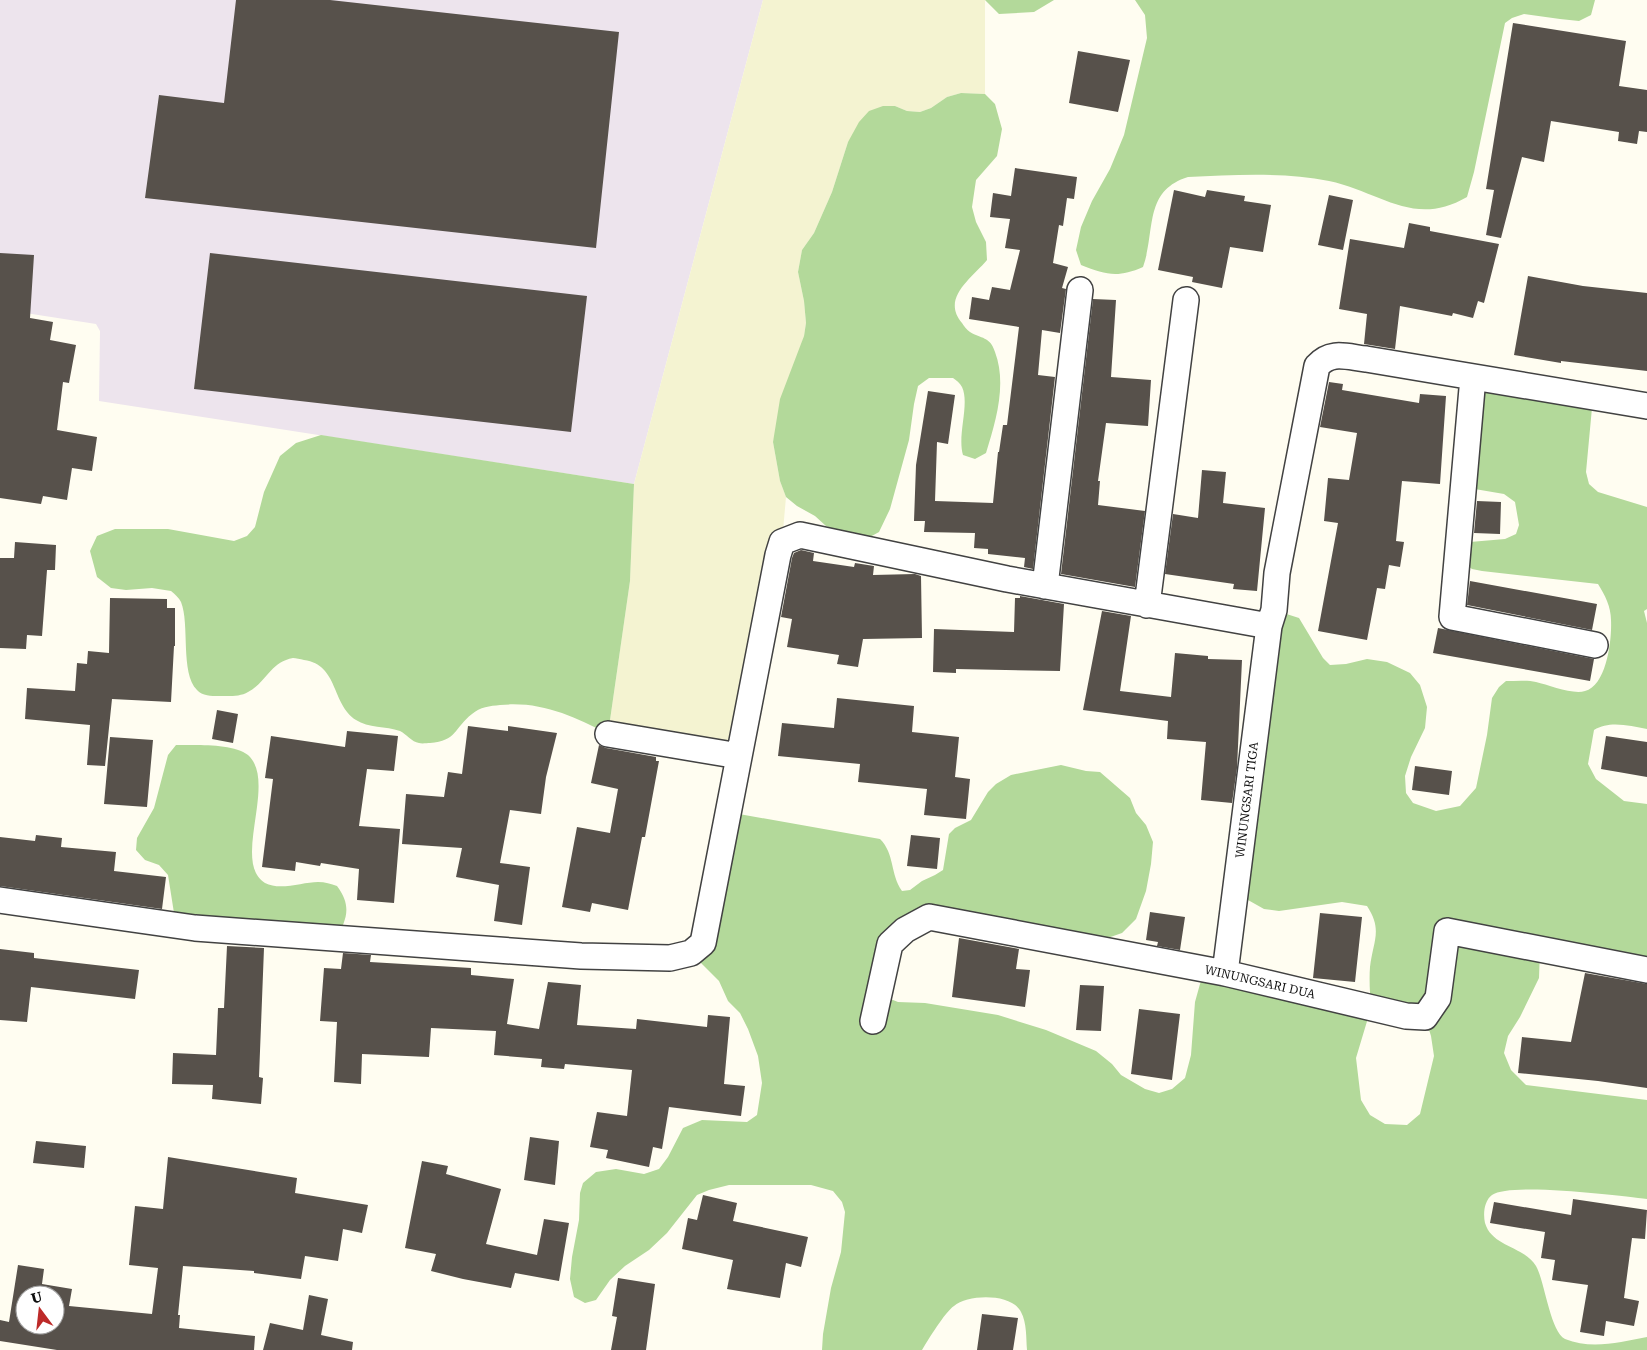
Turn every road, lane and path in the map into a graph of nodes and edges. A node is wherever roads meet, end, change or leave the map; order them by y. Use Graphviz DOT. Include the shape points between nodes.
graph roads {
  1 [pos="1080,290"];
  2 [pos="1186,300"];
  3 [pos="1473,377"];
  4 [pos="1647,406"];
  5 [pos="1045,586"];
  6 [pos="1148,605"];
  7 [pos="1269,626"];
  8 [pos="1595,645"];
  9 [pos="608,734"];
  10 [pos="739,756"];
  11 [pos="0,900"];
  12 [pos="1647,970"];
  13 [pos="1225,973"];
  14 [pos="873,1021"];
  1 -- 5 [label="street"];
  2 -- 6 [label="street"];
  3 -- 4 [label="street, WINUNGSARI TIGA"];
  3 -- 7 [label="street, WINUNGSARI TIGA" via="1334,356 1324,358 1317,366"];
  3 -- 8 [label="street" via="1452,617"];
  5 -- 6 [label="street"];
  5 -- 10 [label="street" via="800,535 782,542"];
  6 -- 7 [label="street"];
  7 -- 13 [label="street, WINUNGSARI TIGA"];
  9 -- 10 [label="street"];
  10 -- 11 [label="street" via="702,943 690,953 670,958 571,955 195,928"];
  12 -- 13 [label="street, WINUNGSARI DUA" via="1447,931 1438,998 1425,1018"];
  13 -- 14 [label="street, WINUNGSARI DUA" via="929,917 904,930 890,944"];
}
